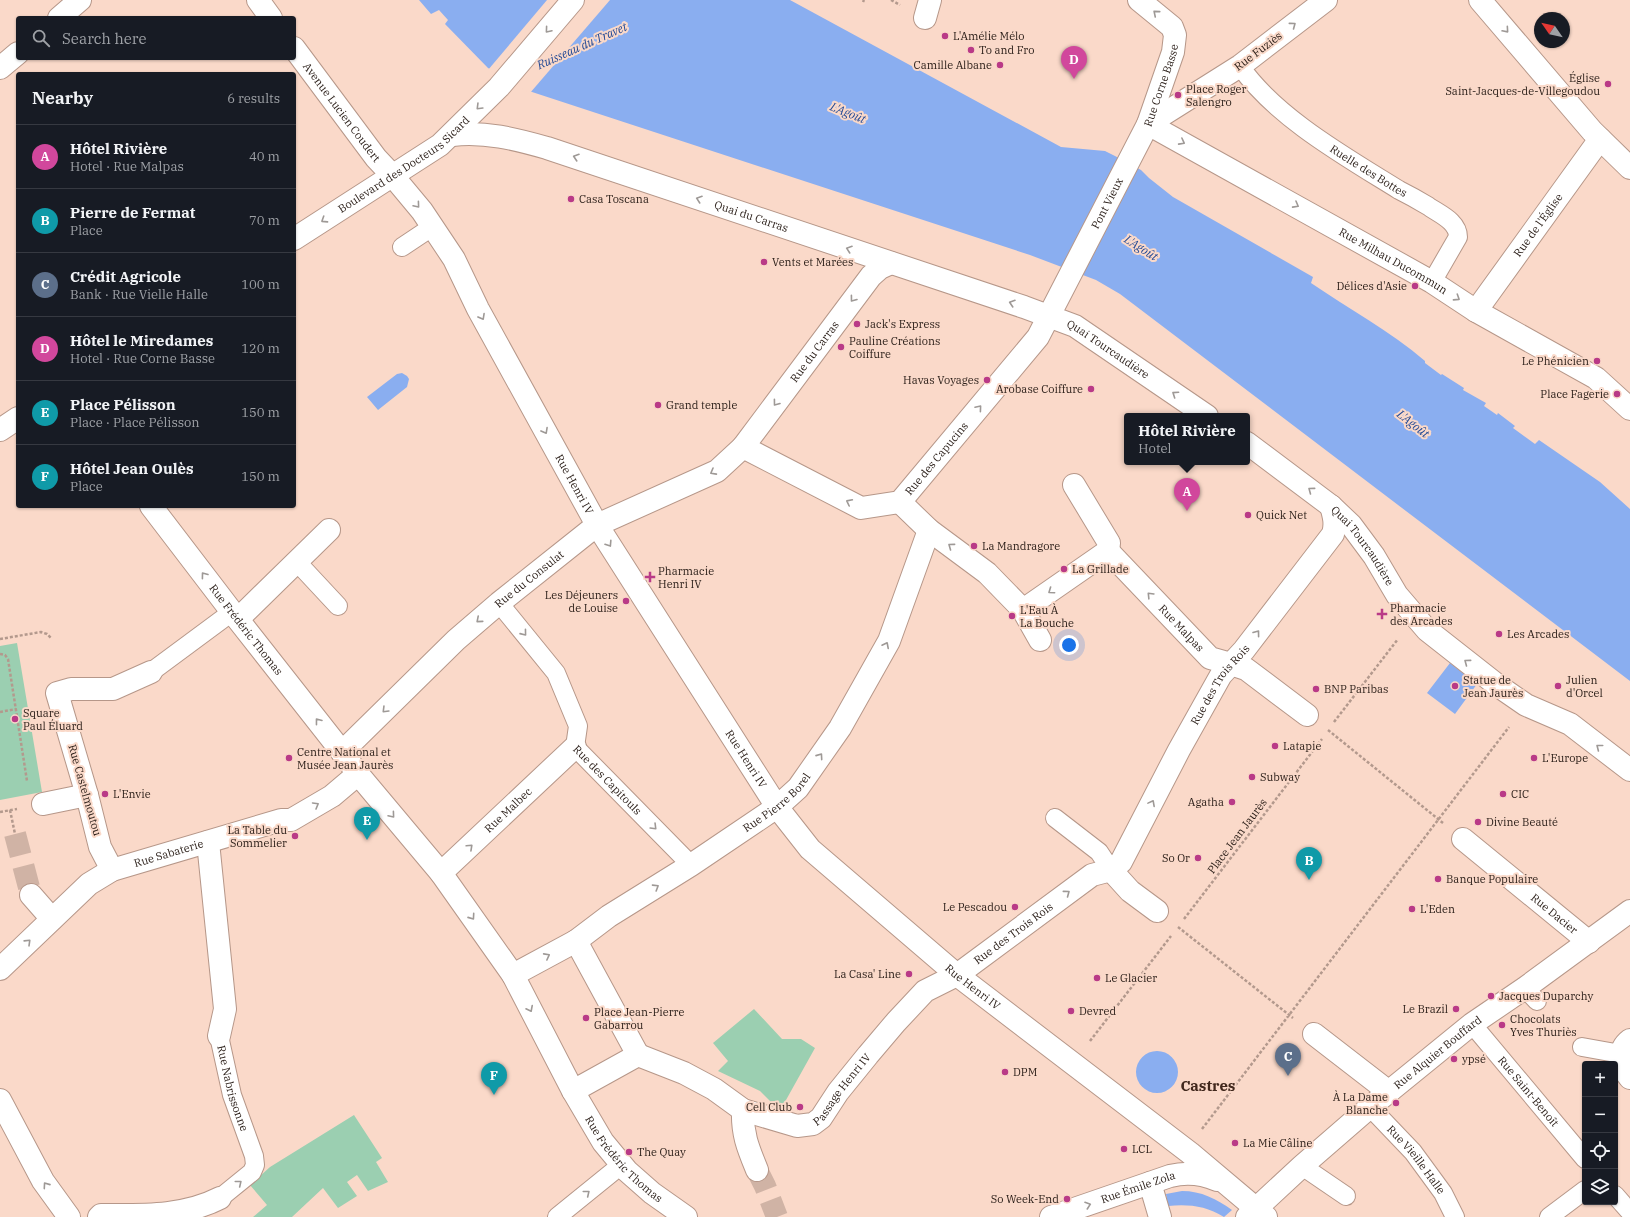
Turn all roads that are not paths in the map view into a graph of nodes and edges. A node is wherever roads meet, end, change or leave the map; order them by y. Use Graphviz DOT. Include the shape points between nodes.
graph roads {
  1 [pos="80,0"];
  2 [pos="258,0"];
  3 [pos="573,0"];
  4 [pos="1139,0"];
  5 [pos="1326,0"];
  6 [pos="1480,0"];
  7 [pos="61,16"];
  8 [pos="270,16"];
  9 [pos="296,51"];
  10 [pos="16,55"];
  11 [pos="1240,66"];
  12 [pos="0,68"];
  13 [pos="1145,130"];
  14 [pos="452,135"];
  15 [pos="1600,139"];
  16 [pos="1630,168"];
  17 [pos="392,175"];
  18 [pos="432,227"];
  19 [pos="296,238"];
  20 [pos="402,247"];
  21 [pos="891,263"];
  22 [pos="1432,282"];
  23 [pos="1476,311"];
  24 [pos="1048,316"];
  25 [pos="1630,409"];
  26 [pos="1203,413"];
  27 [pos="16,419"];
  28 [pos="0,430"];
  29 [pos="1250,445"];
  30 [pos="743,447"];
  31 [pos="1074,485"];
  32 [pos="900,502"];
  33 [pos="1331,506"];
  34 [pos="153,508"];
  35 [pos="597,525"];
  36 [pos="329,530"];
  37 [pos="929,530"];
  38 [pos="1108,551"];
  39 [pos="297,562"];
  40 [pos="499,603"];
  41 [pos="338,606"];
  42 [pos="1023,610"];
  43 [pos="235,616"];
  44 [pos="1040,640"];
  45 [pos="1231,664"];
  46 [pos="151,672"];
  47 [pos="1307,715"];
  48 [pos="575,747"];
  49 [pos="342,752"];
  50 [pos="1630,770"];
  51 [pos="358,774"];
  52 [pos="87,795"];
  53 [pos="43,804"];
  54 [pos="777,808"];
  55 [pos="1055,818"];
  56 [pos="1463,839"];
  57 [pos="208,842"];
  58 [pos="691,865"];
  59 [pos="112,870"];
  60 [pos="1110,870"];
  61 [pos="441,873"];
  62 [pos="31,895"];
  63 [pos="1157,911"];
  64 [pos="1630,911"];
  65 [pos="52,919"];
  66 [pos="576,941"];
  67 [pos="1589,942"];
  68 [pos="0,969"];
  69 [pos="512,974"];
  70 [pos="957,975"];
  71 [pos="1472,1024"];
  72 [pos="1314,1034"];
  73 [pos="219,1036"];
  74 [pos="1582,1047"];
  75 [pos="1625,1047"];
  76 [pos="638,1055"];
  77 [pos="1630,1078"];
  78 [pos="573,1091"];
  79 [pos="1389,1092"];
  80 [pos="0,1100"];
  81 [pos="1370,1107"];
  82 [pos="743,1110"];
  83 [pos="1582,1155"];
  84 [pos="1302,1166"];
  85 [pos="757,1170"];
  86 [pos="627,1171"];
  87 [pos="1226,1183"];
  88 [pos="1150,1184"];
  89 [pos="1582,1192"];
  90 [pos="1346,1196"];
  91 [pos="220,1198"];
  92 [pos="1618,1198"];
  93 [pos="1630,1212"];
  94 [pos="1257,1214"];
  95 [pos="69,1217"];
  96 [pos="99,1217"];
  97 [pos="557,1217"];
  98 [pos="686,1217"];
  99 [pos="1051,1217"];
  100 [pos="1160,1217"];
  101 [pos="1455,1217"];
  102 [pos="1549,1217"];
  1 -- 7 [label="street"];
  2 -- 8 [label="street"];
  3 -- 14 [label="street, Boulevard des Docteurs Sicard, one-way" via="506,79"];
  13 -- 4 [label="street, Rue Corne Basse, one-way" via="1173,52 1176,35 1172,27"];
  11 -- 5 [label="street, Rue Fuziès, one-way"];
  6 -- 15 [label="street, one-way"];
  9 -- 17 [label="street, Avenue Lucien Coudert" via="376,158"];
  10 -- 12 [label="street"];
  11 -- 13 [label="street, Rue Fuziès"];
  11 -- 22 [label="lane, Ruelle des Bottes" via="1250,81 1335,150 1454,224 1458,237"];
  13 -- 22 [label="street, Rue Milhau Ducommun, one-way"];
  13 -- 24 [label="street, Pont Vieux"];
  14 -- 17 [label="street, Boulevard des Docteurs Sicard"];
  21 -- 14 [label="street, Quai du Carras, one-way" via="520,140 471,133"];
  15 -- 16 [label="street"];
  15 -- 23 [label="street, Rue de l'Église"];
  17 -- 18 [label="street, Rue Henri IV, one-way"];
  17 -- 19 [label="street, Boulevard des Docteurs Sicard, one-way"];
  18 -- 20 [label="lane"];
  18 -- 35 [label="street, Rue Henri IV, one-way" via="454,259 478,309"];
  24 -- 21 [label="street, Quai du Carras, one-way"];
  21 -- 30 [label="street, Rue du Carras, one-way" via="871,276"];
  22 -- 23 [label="street, Rue Milhau Ducommun, one-way"];
  23 -- 25 [label="street, Rue Milhau Ducommun" via="1596,378"];
  26 -- 24 [label="street, Quai Tourcaudière, one-way" via="1075,326"];
  32 -- 24 [label="street, Rue des Capucins, one-way" via="1038,337"];
  27 -- 28 [label="street"];
  33 -- 29 [label="street, Quai Tourcaudière, one-way"];
  32 -- 30 [label="street, Rue des Capucins, one-way" via="861,508"];
  30 -- 35 [label="street, Rue du Consulat, one-way" via="716,471"];
  31 -- 38 [label="street, Rue Malpas" via="1109,543"];
  32 -- 37 [label="street"];
  45 -- 33 [label="street, Rue des Trois Rois, one-way" via="1333,534 1335,526"];
  50 -- 33 [label="street, Quai Tourcaudière, one-way" via="1570,724 1526,705 1440,642 1397,595 1360,537"];
  43 -- 34 [label="street, Rue Frédéric Thomas, one-way" via="172,523"];
  35 -- 40 [label="street, Rue du Consulat"];
  35 -- 54 [label="street, Rue Henri IV, one-way"];
  36 -- 39 [label="street"];
  42 -- 37 [label="street, one-way" via="987,573"];
  54 -- 37 [label="street, Rue Pierre Borel, one-way" via="798,788 840,728 889,641"];
  38 -- 42 [label="street, one-way"];
  45 -- 38 [label="street, Rue Malpas, one-way" via="1210,658"];
  39 -- 41 [label="lane"];
  39 -- 43 [label="street"];
  40 -- 48 [label="lane, Rue des Capitouls, one-way" via="556,673 578,726"];
  40 -- 49 [label="street, Rue du Consulat, one-way" via="456,640"];
  42 -- 44 [label="street"];
  43 -- 46 [label="lane, Rue Castelmoutou"];
  49 -- 43 [label="street, Rue Frédéric Thomas, one-way"];
  45 -- 47 [label="street, Rue Malpas" via="1246,669"];
  60 -- 45 [label="street, Rue des Trois Rois, one-way" via="1121,862 1201,710 1221,675"];
  46 -- 52 [label="street, Rue Castelmoutou" via="113,689 71,689 57,693"];
  48 -- 58 [label="lane, Rue des Capitouls, one-way"];
  61 -- 48 [label="street, Rue Malbec, one-way"];
  49 -- 51 [label="street, Rue Frédéric Thomas"];
  57 -- 51 [label="street, Rue Sabaterie, one-way" via="281,820 291,820 332,796"];
  51 -- 61 [label="street, Rue Frédéric Thomas, one-way"];
  52 -- 53 [label="street"];
  52 -- 59 [label="street, Rue Castelmoutou" via="100,847"];
  54 -- 58 [label="street, Rue Pierre Borel"];
  54 -- 70 [label="street, Rue Henri IV" via="810,849"];
  55 -- 60 [label="lane" via="1099,852"];
  56 -- 67 [label="street, Rue Dacier"];
  57 -- 59 [label="street, Rue Sabaterie"];
  57 -- 73 [label="street, Rue Nabrissonne" via="225,1009"];
  66 -- 58 [label="street, Rue Pierre Borel, one-way" via="610,916"];
  59 -- 65 [label="street, Rue Sabaterie" via="89,884"];
  60 -- 63 [label="street" via="1130,892"];
  70 -- 60 [label="street, Rue des Trois Rois, one-way" via="1092,875"];
  61 -- 69 [label="street, Rue Frédéric Thomas, one-way"];
  62 -- 65 [label="street"];
  64 -- 67 [label="street, Rue Alquier Bouffard"];
  68 -- 65 [label="street, Rue Sabaterie, one-way"];
  69 -- 66 [label="street, Rue Pierre Borel, one-way"];
  66 -- 76 [label="street"];
  67 -- 71 [label="street, Rue Alquier Bouffard" via="1531,995"];
  69 -- 78 [label="street, one-way"];
  70 -- 82 [label="street, Passage Henri IV" via="926,991 896,1022 838,1092 821,1118 813,1124 797,1126"];
  70 -- 87 [label="street, Rue Henri IV"];
  71 -- 79 [label="street, Rue Alquier Bouffard"];
  71 -- 83 [label="lane, Rue Saint-Benoît"];
  72 -- 79 [label="street"];
  91 -- 73 [label="lane, Rue Nabrissonne, one-way" via="252,1172 255,1165 232,1095"];
  74 -- 75 [label="lane"];
  75 -- 77 [label="street" via="1622,1065"];
  76 -- 78 [label="street"];
  76 -- 82 [label="street, Passage Henri IV" via="684,1073 714,1089"];
  78 -- 86 [label="street, Rue Frédéric Thomas" via="602,1142"];
  79 -- 81 [label="street, Rue Alquier Bouffard"];
  95 -- 80 [label="street, one-way" via="43,1181"];
  81 -- 84 [label="street, Rue Alquier Bouffard"];
  81 -- 101 [label="lane, Rue Vieille Halle" via="1413,1152 1443,1193"];
  82 -- 85 [label="street" via="742,1125"];
  84 -- 90 [label="lane"];
  84 -- 94 [label="street, Rue Alquier Bouffard"];
  97 -- 86 [label="lane, one-way" via="615,1170"];
  86 -- 98 [label="street, Rue Frédéric Thomas"];
  87 -- 88 [label="street, Rue Émile Zola" via="1209,1176 1181,1173"];
  87 -- 94 [label="street, Rue Henri IV"];
  99 -- 88 [label="street, Rue Émile Zola, one-way"];
  88 -- 100 [label="street"];
  89 -- 102 [label="lane"];
  91 -- 96 [label="street" via="182,1212"];
  92 -- 93 [label="lane"];
}
